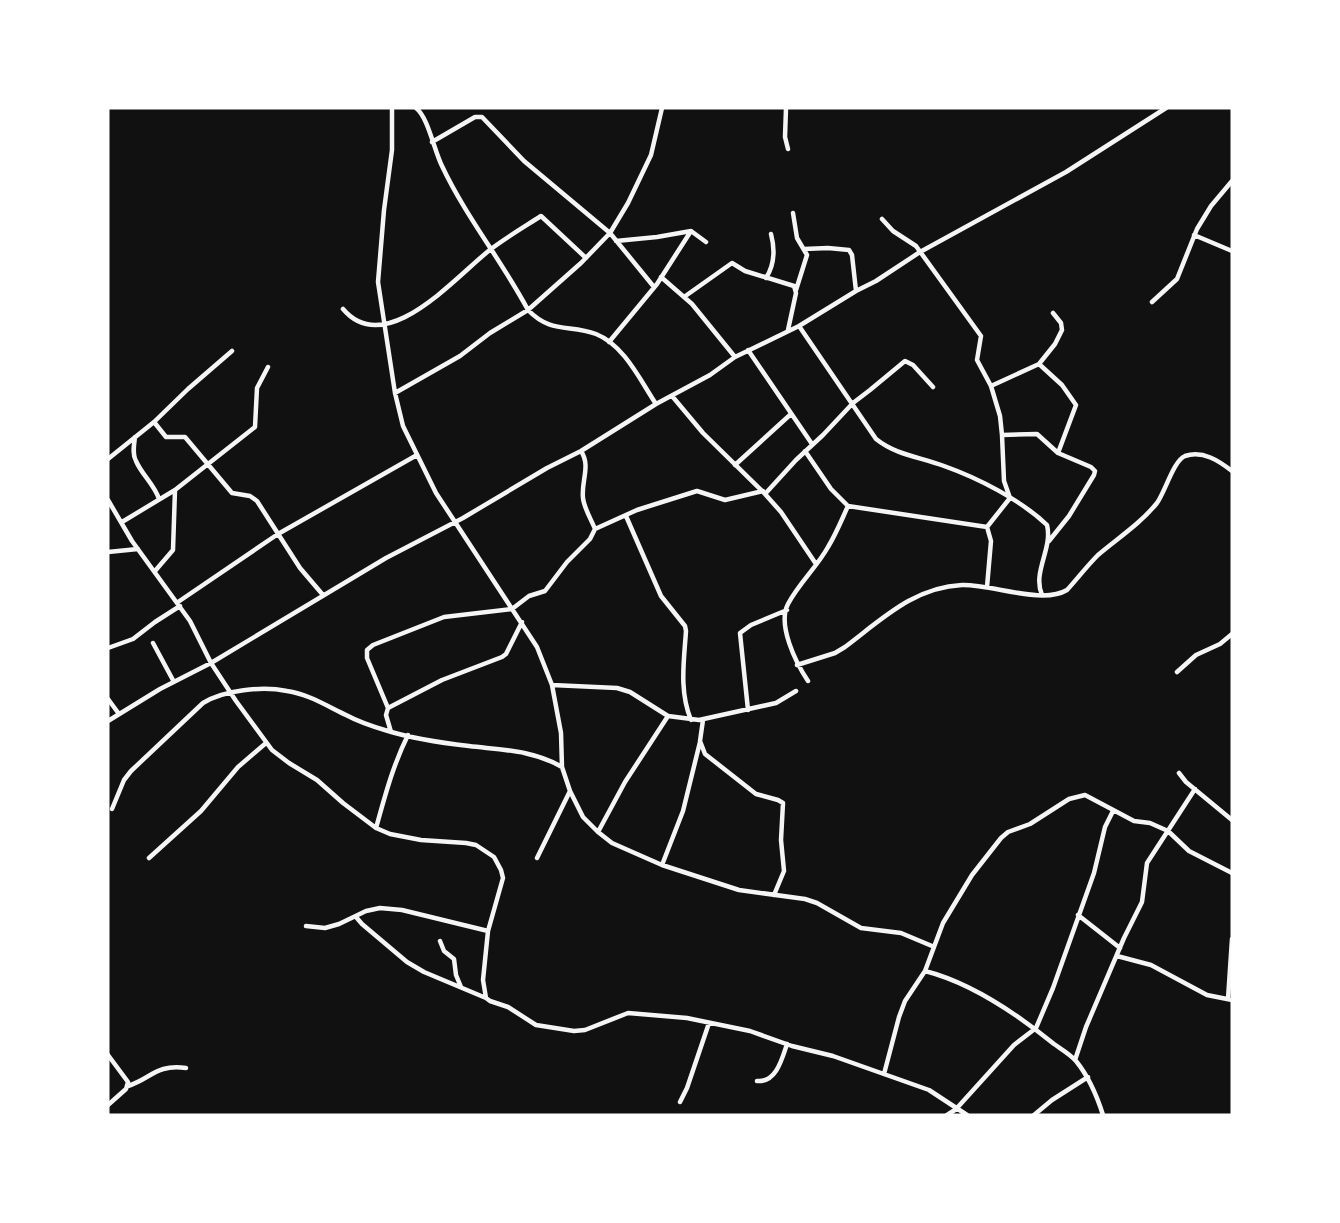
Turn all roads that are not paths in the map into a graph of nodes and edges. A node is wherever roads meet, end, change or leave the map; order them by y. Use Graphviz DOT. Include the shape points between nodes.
graph roads {
  1 [pos="393,108"];
  2 [pos="416,108"];
  3 [pos="662,108"];
  4 [pos="786,108"];
  5 [pos="1166,108"];
  6 [pos="432,142"];
  7 [pos="788,149"];
  8 [pos="1232,181"];
  9 [pos="793,213"];
  10 [pos="882,219"];
  11 [pos="691,231"];
  12 [pos="610,233"];
  13 [pos="771,234"];
  14 [pos="1194,235"];
  15 [pos="616,241"];
  16 [pos="706,242"];
  17 [pos="491,249"];
  18 [pos="804,249"];
  19 [pos="1232,251"];
  20 [pos="920,252"];
  21 [pos="586,258"];
  22 [pos="662,277"];
  23 [pos="766,278"];
  24 [pos="654,287"];
  25 [pos="796,290"];
  26 [pos="856,291"];
  27 [pos="684,297"];
  28 [pos="1152,302"];
  29 [pos="343,309"];
  30 [pos="528,310"];
  31 [pos="1053,313"];
  32 [pos="385,325"];
  33 [pos="799,326"];
  34 [pos="788,330"];
  35 [pos="609,342"];
  36 [pos="748,350"];
  37 [pos="232,351"];
  38 [pos="735,357"];
  39 [pos="1039,364"];
  40 [pos="268,367"];
  41 [pos="991,386"];
  42 [pos="933,387"];
  43 [pos="395,393"];
  44 [pos="672,396"];
  45 [pos="853,403"];
  46 [pos="656,404"];
  47 [pos="791,414"];
  48 [pos="154,422"];
  49 [pos="1002,435"];
  50 [pos="135,437"];
  51 [pos="812,444"];
  52 [pos="582,450"];
  53 [pos="805,451"];
  54 [pos="1058,453"];
  55 [pos="417,455"];
  56 [pos="108,459"];
  57 [pos="207,465"];
  58 [pos="735,465"];
  59 [pos="1232,471"];
  60 [pos="175,490"];
  61 [pos="764,493"];
  62 [pos="1010,498"];
  63 [pos="159,499"];
  64 [pos="108,500"];
  65 [pos="848,506"];
  66 [pos="626,516"];
  67 [pos="454,521"];
  68 [pos="122,522"];
  69 [pos="987,527"];
  70 [pos="595,529"];
  71 [pos="278,534"];
  72 [pos="1049,542"];
  73 [pos="138,549"];
  74 [pos="108,552"];
  75 [pos="816,564"];
  76 [pos="155,571"];
  77 [pos="987,587"];
  78 [pos="323,595"];
  79 [pos="1042,595"];
  80 [pos="179,604"];
  81 [pos="512,609"];
  82 [pos="786,610"];
  83 [pos="522,622"];
  84 [pos="1232,634"];
  85 [pos="153,642"];
  86 [pos="108,648"];
  87 [pos="211,663"];
  88 [pos="797,664"];
  89 [pos="1177,672"];
  90 [pos="808,681"];
  91 [pos="174,682"];
  92 [pos="552,685"];
  93 [pos="796,691"];
  94 [pos="230,693"];
  95 [pos="108,699"];
  96 [pos="388,708"];
  97 [pos="748,710"];
  98 [pos="119,714"];
  99 [pos="668,716"];
  100 [pos="691,720"];
  101 [pos="703,720"];
  102 [pos="108,721"];
  103 [pos="391,732"];
  104 [pos="408,735"];
  105 [pos="700,741"];
  106 [pos="266,743"];
  107 [pos="562,767"];
  108 [pos="1179,773"];
  109 [pos="1195,789"];
  110 [pos="570,790"];
  111 [pos="112,809"];
  112 [pos="1113,811"];
  113 [pos="1232,820"];
  114 [pos="376,828"];
  115 [pos="1168,831"];
  116 [pos="598,832"];
  117 [pos="149,858"];
  118 [pos="537,858"];
  119 [pos="662,865"];
  120 [pos="1232,873"];
  121 [pos="774,895"];
  122 [pos="1078,915"];
  123 [pos="356,916"];
  124 [pos="306,926"];
  125 [pos="488,931"];
  126 [pos="1232,939"];
  127 [pos="440,941"];
  128 [pos="932,946"];
  129 [pos="1120,948"];
  130 [pos="1117,956"];
  131 [pos="925,971"];
  132 [pos="461,987"];
  133 [pos="486,998"];
  134 [pos="1230,1000"];
  135 [pos="709,1023"];
  136 [pos="1036,1028"];
  137 [pos="787,1044"];
  138 [pos="108,1055"];
  139 [pos="1075,1060"];
  140 [pos="186,1068"];
  141 [pos="884,1074"];
  142 [pos="1088,1077"];
  143 [pos="757,1081"];
  144 [pos="128,1086"];
  145 [pos="680,1102"];
  146 [pos="108,1105"];
  147 [pos="957,1108"];
  148 [pos="947,1115"];
  149 [pos="967,1115"];
  150 [pos="1034,1115"];
  151 [pos="1103,1115"];
  1 -- 32 [label="street" via="378,282"];
  2 -- 6 [label="street" via="424,116"];
  3 -- 12 [label="street" via="651,154"];
  4 -- 7 [label="street"];
  5 -- 20 [label="street" via="1066,172"];
  6 -- 12 [label="street" via="475,117 482,117 524,161"];
  6 -- 17 [label="street" via="456,195"];
  8 -- 14 [label="street"];
  9 -- 18 [label="street" via="797,238"];
  10 -- 20 [label="street"];
  11 -- 15 [label="street"];
  11 -- 16 [label="street"];
  11 -- 22 [label="street"];
  12 -- 15 [label="street"];
  12 -- 21 [label="street"];
  13 -- 23 [label="street" via="773,266"];
  14 -- 19 [label="street"];
  14 -- 28 [label="street" via="1177,279"];
  15 -- 24 [label="street"];
  17 -- 21 [label="street" via="541,216"];
  17 -- 30 [label="street"];
  17 -- 32 [label="street" via="431,300"];
  18 -- 25 [label="street" via="807,260"];
  18 -- 26 [label="street" via="849,250"];
  20 -- 26 [label="street"];
  20 -- 41 [label="street" via="979,333 977,360"];
  21 -- 30 [label="street"];
  22 -- 24 [label="street"];
  22 -- 27 [label="street"];
  23 -- 25 [label="street" via="789,283"];
  23 -- 27 [label="street" via="730,263"];
  24 -- 35 [label="street"];
  25 -- 34 [label="street"];
  26 -- 33 [label="street"];
  27 -- 38 [label="street"];
  29 -- 32 [label="street" via="354,321"];
  30 -- 35 [label="street" via="556,328 595,334"];
  30 -- 43 [label="street" via="460,356"];
  31 -- 39 [label="street" via="1062,330"];
  32 -- 43 [label="street"];
  33 -- 34 [label="street"];
  33 -- 45 [label="street"];
  34 -- 36 [label="street"];
  35 -- 46 [label="street" via="621,352"];
  36 -- 38 [label="street"];
  36 -- 47 [label="street"];
  37 -- 48 [label="street"];
  38 -- 44 [label="street"];
  39 -- 41 [label="street"];
  39 -- 54 [label="street" via="1062,385 1076,405"];
  40 -- 57 [label="street" via="256,388 255,427"];
  41 -- 49 [label="street"];
  42 -- 45 [label="street" via="913,365 904,361"];
  43 -- 55 [label="street" via="403,426"];
  44 -- 46 [label="street"];
  44 -- 58 [label="street"];
  45 -- 51 [label="street"];
  45 -- 62 [label="street" via="882,444 965,474"];
  46 -- 52 [label="street"];
  47 -- 51 [label="street"];
  47 -- 58 [label="street"];
  48 -- 50 [label="street"];
  48 -- 57 [label="street" via="168,438 189,440"];
  49 -- 54 [label="street" via="1034,433"];
  49 -- 62 [label="street" via="1004,481"];
  50 -- 56 [label="street"];
  50 -- 63 [label="street" via="136,462"];
  51 -- 53 [label="street"];
  52 -- 67 [label="street"];
  52 -- 70 [label="street" via="587,464 582,494"];
  53 -- 61 [label="street"];
  53 -- 65 [label="street"];
  54 -- 72 [label="street" via="1091,467 1095,473"];
  55 -- 67 [label="street"];
  55 -- 71 [label="street"];
  57 -- 60 [label="street"];
  57 -- 71 [label="street" via="232,493 257,501"];
  58 -- 61 [label="street"];
  59 -- 79 [label="street" via="1203,455 1184,457 1160,499 1140,522 1098,555 1067,590 1053,596"];
  60 -- 63 [label="street"];
  60 -- 76 [label="street" via="173,550"];
  61 -- 66 [label="street" via="725,500 697,491"];
  61 -- 75 [label="street"];
  62 -- 69 [label="street"];
  62 -- 72 [label="street" via="1047,525"];
  63 -- 68 [label="street"];
  64 -- 68 [label="street"];
  65 -- 69 [label="street"];
  65 -- 75 [label="street"];
  66 -- 70 [label="street"];
  66 -- 100 [label="street" via="661,596 685,626 683,683"];
  67 -- 78 [label="street"];
  67 -- 81 [label="street"];
  68 -- 73 [label="street"];
  69 -- 77 [label="street" via="991,541"];
  70 -- 81 [label="street" via="545,591 529,596"];
  71 -- 78 [label="street"];
  71 -- 80 [label="street"];
  72 -- 79 [label="street" via="1039,582"];
  73 -- 74 [label="street"];
  73 -- 76 [label="street"];
  75 -- 82 [label="street"];
  76 -- 80 [label="street"];
  77 -- 79 [label="street"];
  77 -- 88 [label="street" via="960,585 912,598 845,648"];
  78 -- 87 [label="street"];
  80 -- 86 [label="street" via="133,639"];
  80 -- 87 [label="street"];
  81 -- 83 [label="street"];
  81 -- 96 [label="street" via="444,617 373,645 367,658"];
  82 -- 88 [label="street" via="788,639"];
  82 -- 97 [label="street" via="740,633"];
  83 -- 92 [label="street"];
  83 -- 96 [label="street" via="502,657 442,680"];
  84 -- 89 [label="street" via="1196,655"];
  85 -- 91 [label="street"];
  87 -- 91 [label="street"];
  87 -- 94 [label="street"];
  88 -- 90 [label="street"];
  91 -- 98 [label="street"];
  92 -- 99 [label="street" via="617,688"];
  92 -- 107 [label="street" via="561,733"];
  93 -- 97 [label="street"];
  94 -- 103 [label="street" via="286,690"];
  94 -- 106 [label="street"];
  94 -- 111 [label="street" via="203,703 131,771"];
  95 -- 98 [label="street"];
  96 -- 103 [label="street"];
  97 -- 101 [label="street"];
  98 -- 102 [label="street"];
  99 -- 100 [label="street"];
  99 -- 116 [label="street"];
  100 -- 101 [label="street"];
  101 -- 105 [label="street"];
  103 -- 104 [label="street"];
  104 -- 107 [label="street" via="520,751"];
  104 -- 114 [label="street" via="398,754"];
  105 -- 119 [label="street" via="683,812"];
  105 -- 121 [label="street" via="705,754 749,789 783,803 784,871"];
  106 -- 114 [label="street"];
  106 -- 117 [label="street"];
  107 -- 110 [label="street"];
  108 -- 109 [label="street"];
  109 -- 113 [label="street"];
  109 -- 115 [label="street"];
  110 -- 116 [label="street" via="583,818"];
  110 -- 118 [label="street"];
  112 -- 115 [label="street"];
  112 -- 122 [label="street"];
  112 -- 128 [label="street" via="1079,795 1030,824 1008,832 955,900"];
  114 -- 125 [label="street" via="421,840 466,843 494,857 502,878"];
  115 -- 120 [label="street" via="1189,851"];
  115 -- 129 [label="street" via="1147,863 1142,902"];
  116 -- 119 [label="street" via="612,843"];
  119 -- 121 [label="street" via="739,890"];
  121 -- 128 [label="street" via="805,899 861,928 901,933"];
  122 -- 129 [label="street"];
  122 -- 136 [label="street"];
  123 -- 124 [label="street" via="325,928"];
  123 -- 125 [label="street" via="380,908 402,910"];
  123 -- 132 [label="street" via="407,962"];
  125 -- 133 [label="street" via="483,980"];
  126 -- 134 [label="street"];
  127 -- 132 [label="street" via="454,959"];
  128 -- 131 [label="street"];
  129 -- 130 [label="street"];
  130 -- 134 [label="street" via="1151,965 1207,995"];
  130 -- 139 [label="street"];
  131 -- 136 [label="street" via="984,997"];
  131 -- 141 [label="street" via="899,1017"];
  132 -- 133 [label="street"];
  133 -- 135 [label="street" via="515,1010 536,1025 574,1031 628,1014"];
  135 -- 137 [label="street"];
  135 -- 145 [label="street"];
  136 -- 139 [label="street"];
  136 -- 147 [label="street" via="1014,1046"];
  137 -- 141 [label="street"];
  137 -- 143 [label="street" via="773,1074 767,1080"];
  138 -- 144 [label="street"];
  139 -- 142 [label="street"];
  140 -- 144 [label="street" via="158,1070"];
  141 -- 147 [label="street" via="929,1090"];
  142 -- 150 [label="street"];
  142 -- 151 [label="street"];
  144 -- 146 [label="street"];
  147 -- 148 [label="street"];
  147 -- 149 [label="street"];
}
